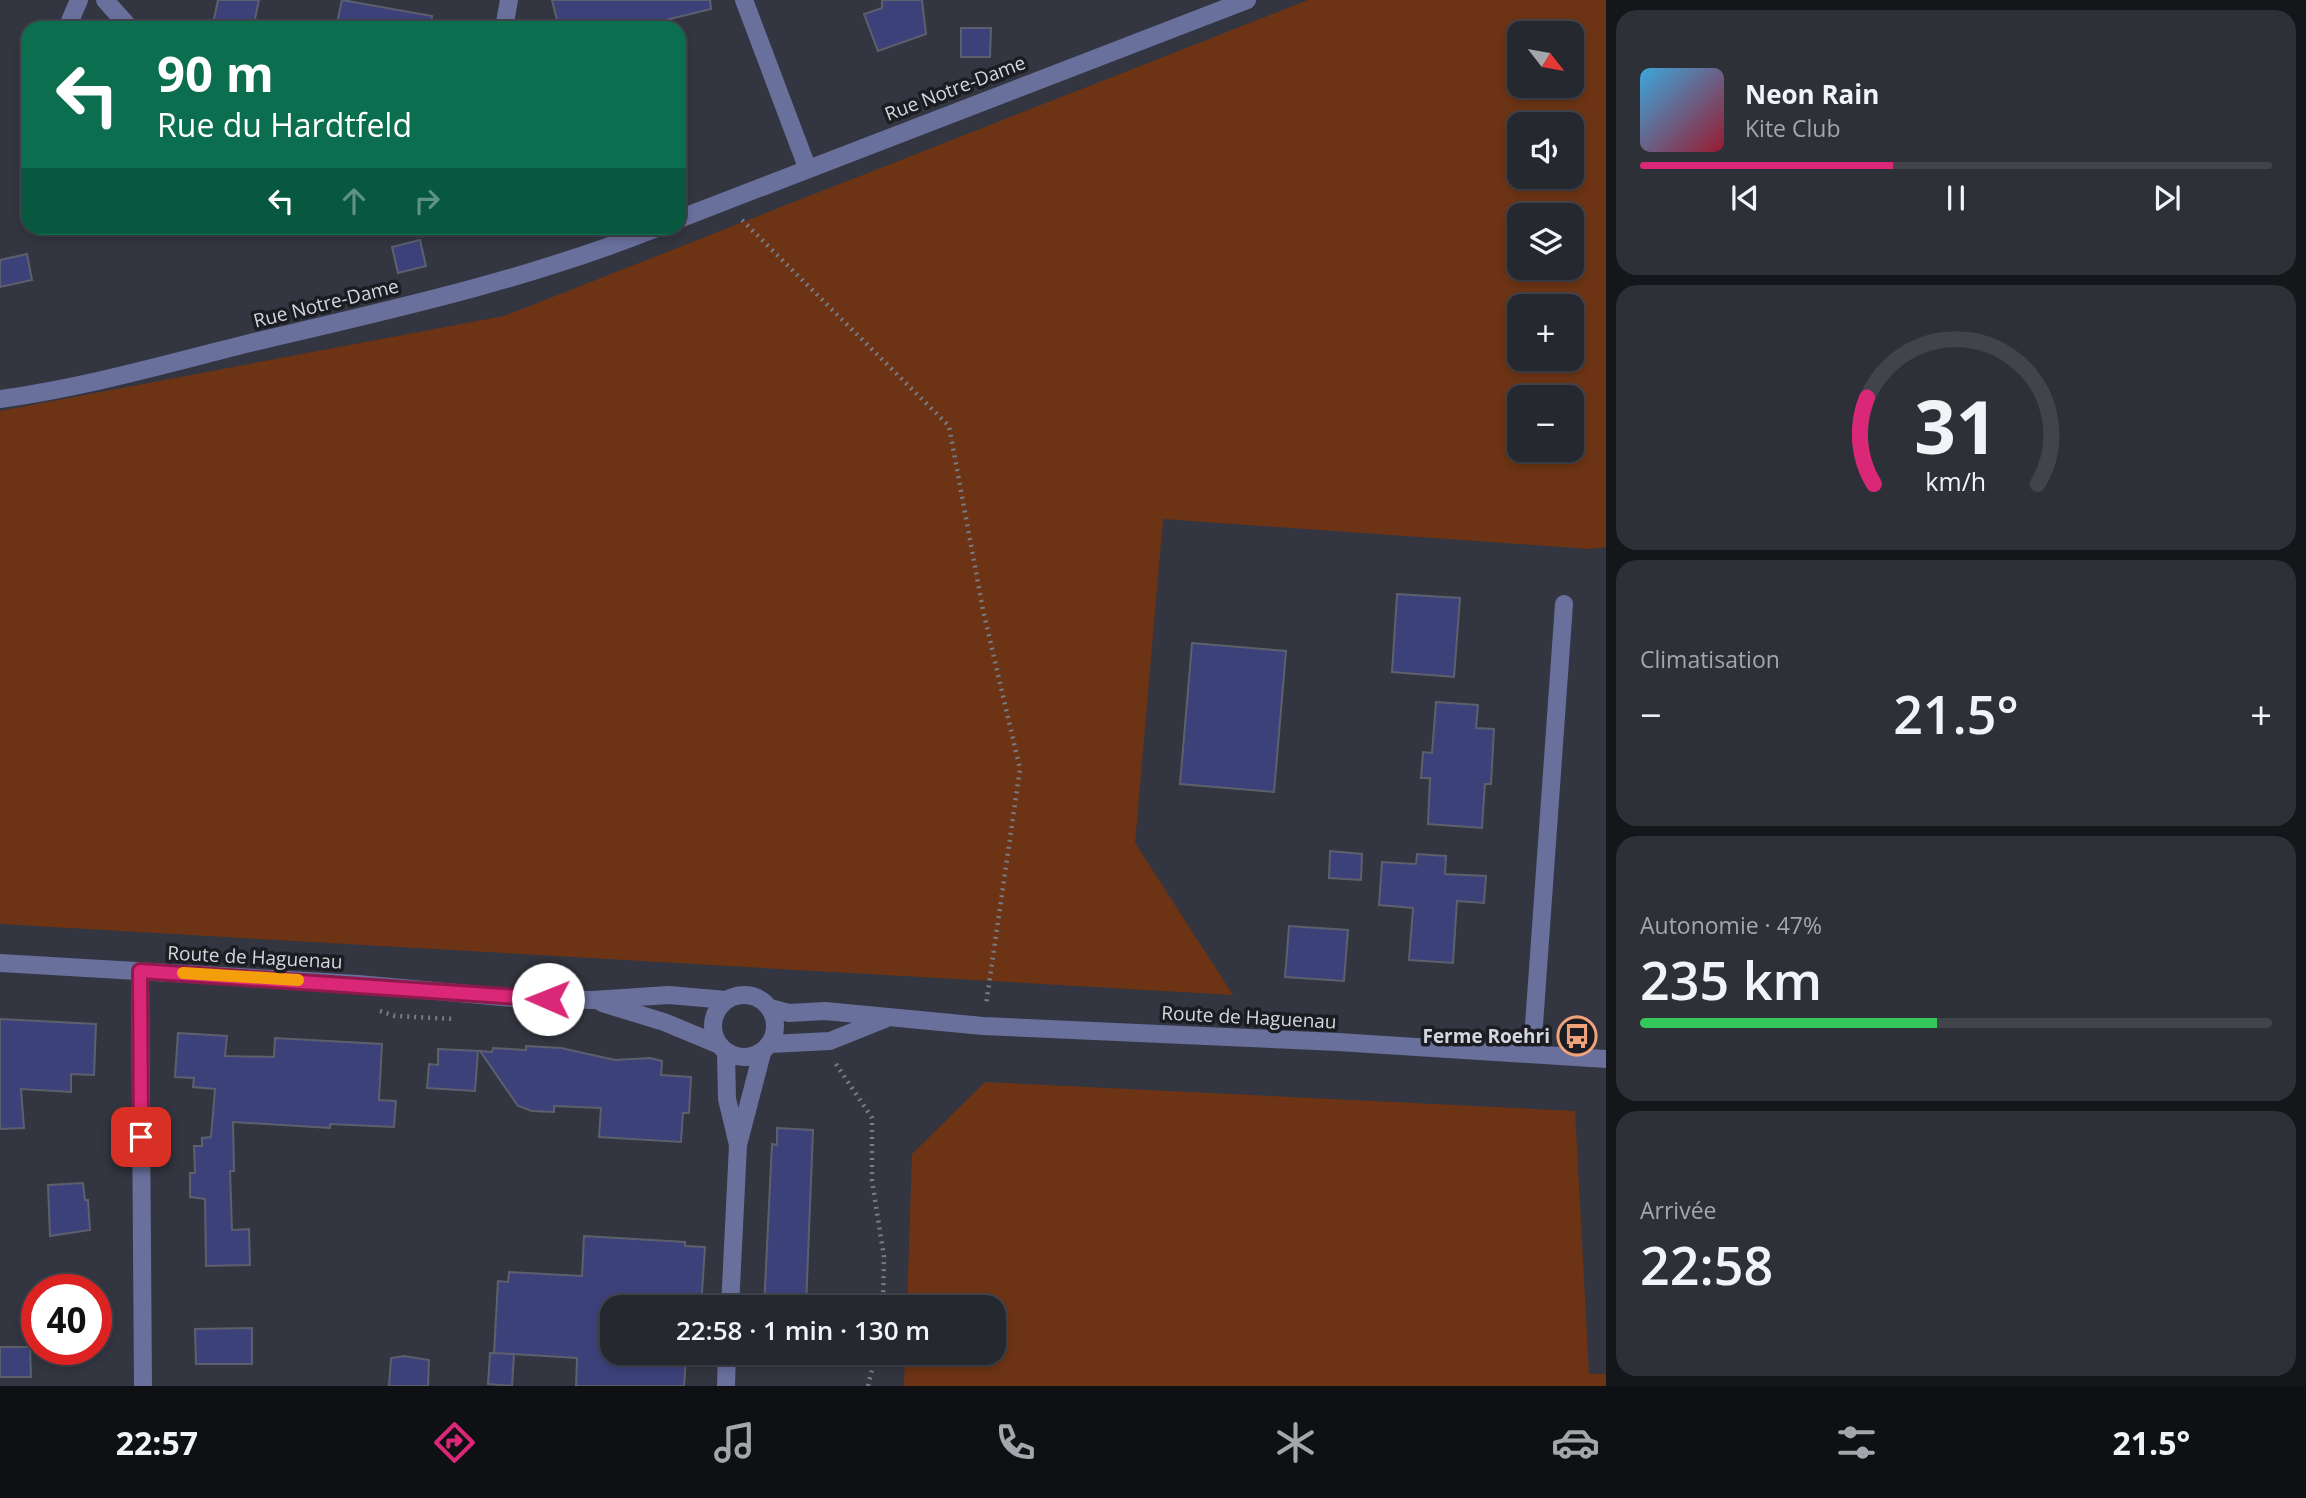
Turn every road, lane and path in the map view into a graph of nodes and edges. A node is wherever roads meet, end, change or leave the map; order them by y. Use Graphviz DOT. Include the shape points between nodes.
graph roads {
  1 [pos="79,0"];
  2 [pos="105,0"];
  3 [pos="509,0"];
  4 [pos="744,0"];
  5 [pos="1247,0"];
  6 [pos="70,21"];
  7 [pos="124,21"];
  8 [pos="505,21"];
  9 [pos="807,167"];
  10 [pos="738,195"];
  11 [pos="686,216"];
  12 [pos="638,235"];
  13 [pos="0,399"];
  14 [pos="1564,604"];
  15 [pos="0,962"];
  16 [pos="140,971"];
  17 [pos="592,1000"];
  18 [pos="726,1000"];
  19 [pos="770,1008"];
  20 [pos="889,1017"];
  21 [pos="983,1026"];
  22 [pos="830,1041"];
  23 [pos="722,1048"];
  24 [pos="766,1048"];
  25 [pos="1532,1053"];
  26 [pos="1606,1059"];
  27 [pos="738,1145"];
  28 [pos="731,1295"];
  29 [pos="883,1295"];
  30 [pos="727,1365"];
  31 [pos="873,1365"];
  32 [pos="143,1386"];
  33 [pos="726,1386"];
  34 [pos="868,1386"];
  1 -- 6 [label="street"];
  2 -- 7 [label="street"];
  3 -- 8 [label="street"];
  4 -- 9 [label="street"];
  5 -- 9 [label="street, Rue Notre-Dame"];
  9 -- 10 [label="street, Rue Notre-Dame"];
  10 -- 11 [label="street, Rue Notre-Dame"];
  10 -- 21 [label="path" via="734,212 949,426 983,610 1020,769"];
  12 -- 13 [label="street, Rue Notre-Dame" via="445,296 114,379"];
  14 -- 25 [label="street"];
  15 -- 16 [label="street, Route de Haguenau"];
  16 -- 17 [label="street, Route de Haguenau"];
  16 -- 32 [label="street"];
  17 -- 18 [label="street, Route de Haguenau" via="668,995"];
  17 -- 23 [label="street, Route de Haguenau" via="675,1026"];
  18 -- 19 [label="street" via="750,995"];
  18 -- 23 [label="street" via="713,1020 713,1032"];
  19 -- 20 [label="street, Route de Haguenau" via="789,1013"];
  19 -- 24 [label="street" via="775,1032"];
  20 -- 21 [label="street, Route de Haguenau"];
  20 -- 22 [label="street, Route de Haguenau"];
  21 -- 25 [label="street, Route de Haguenau"];
  22 -- 24 [label="street, Route de Haguenau"];
  22 -- 29 [label="path" via="836,1065 872,1118 872,1181 884,1257"];
  23 -- 24 [label="street" via="750,1058"];
  23 -- 27 [label="street"];
  24 -- 27 [label="street"];
  25 -- 26 [label="street, Route de Haguenau"];
  27 -- 28 [label="street"];
  30 -- 33 [label="street"];
  31 -- 34 [label="path"];
}
